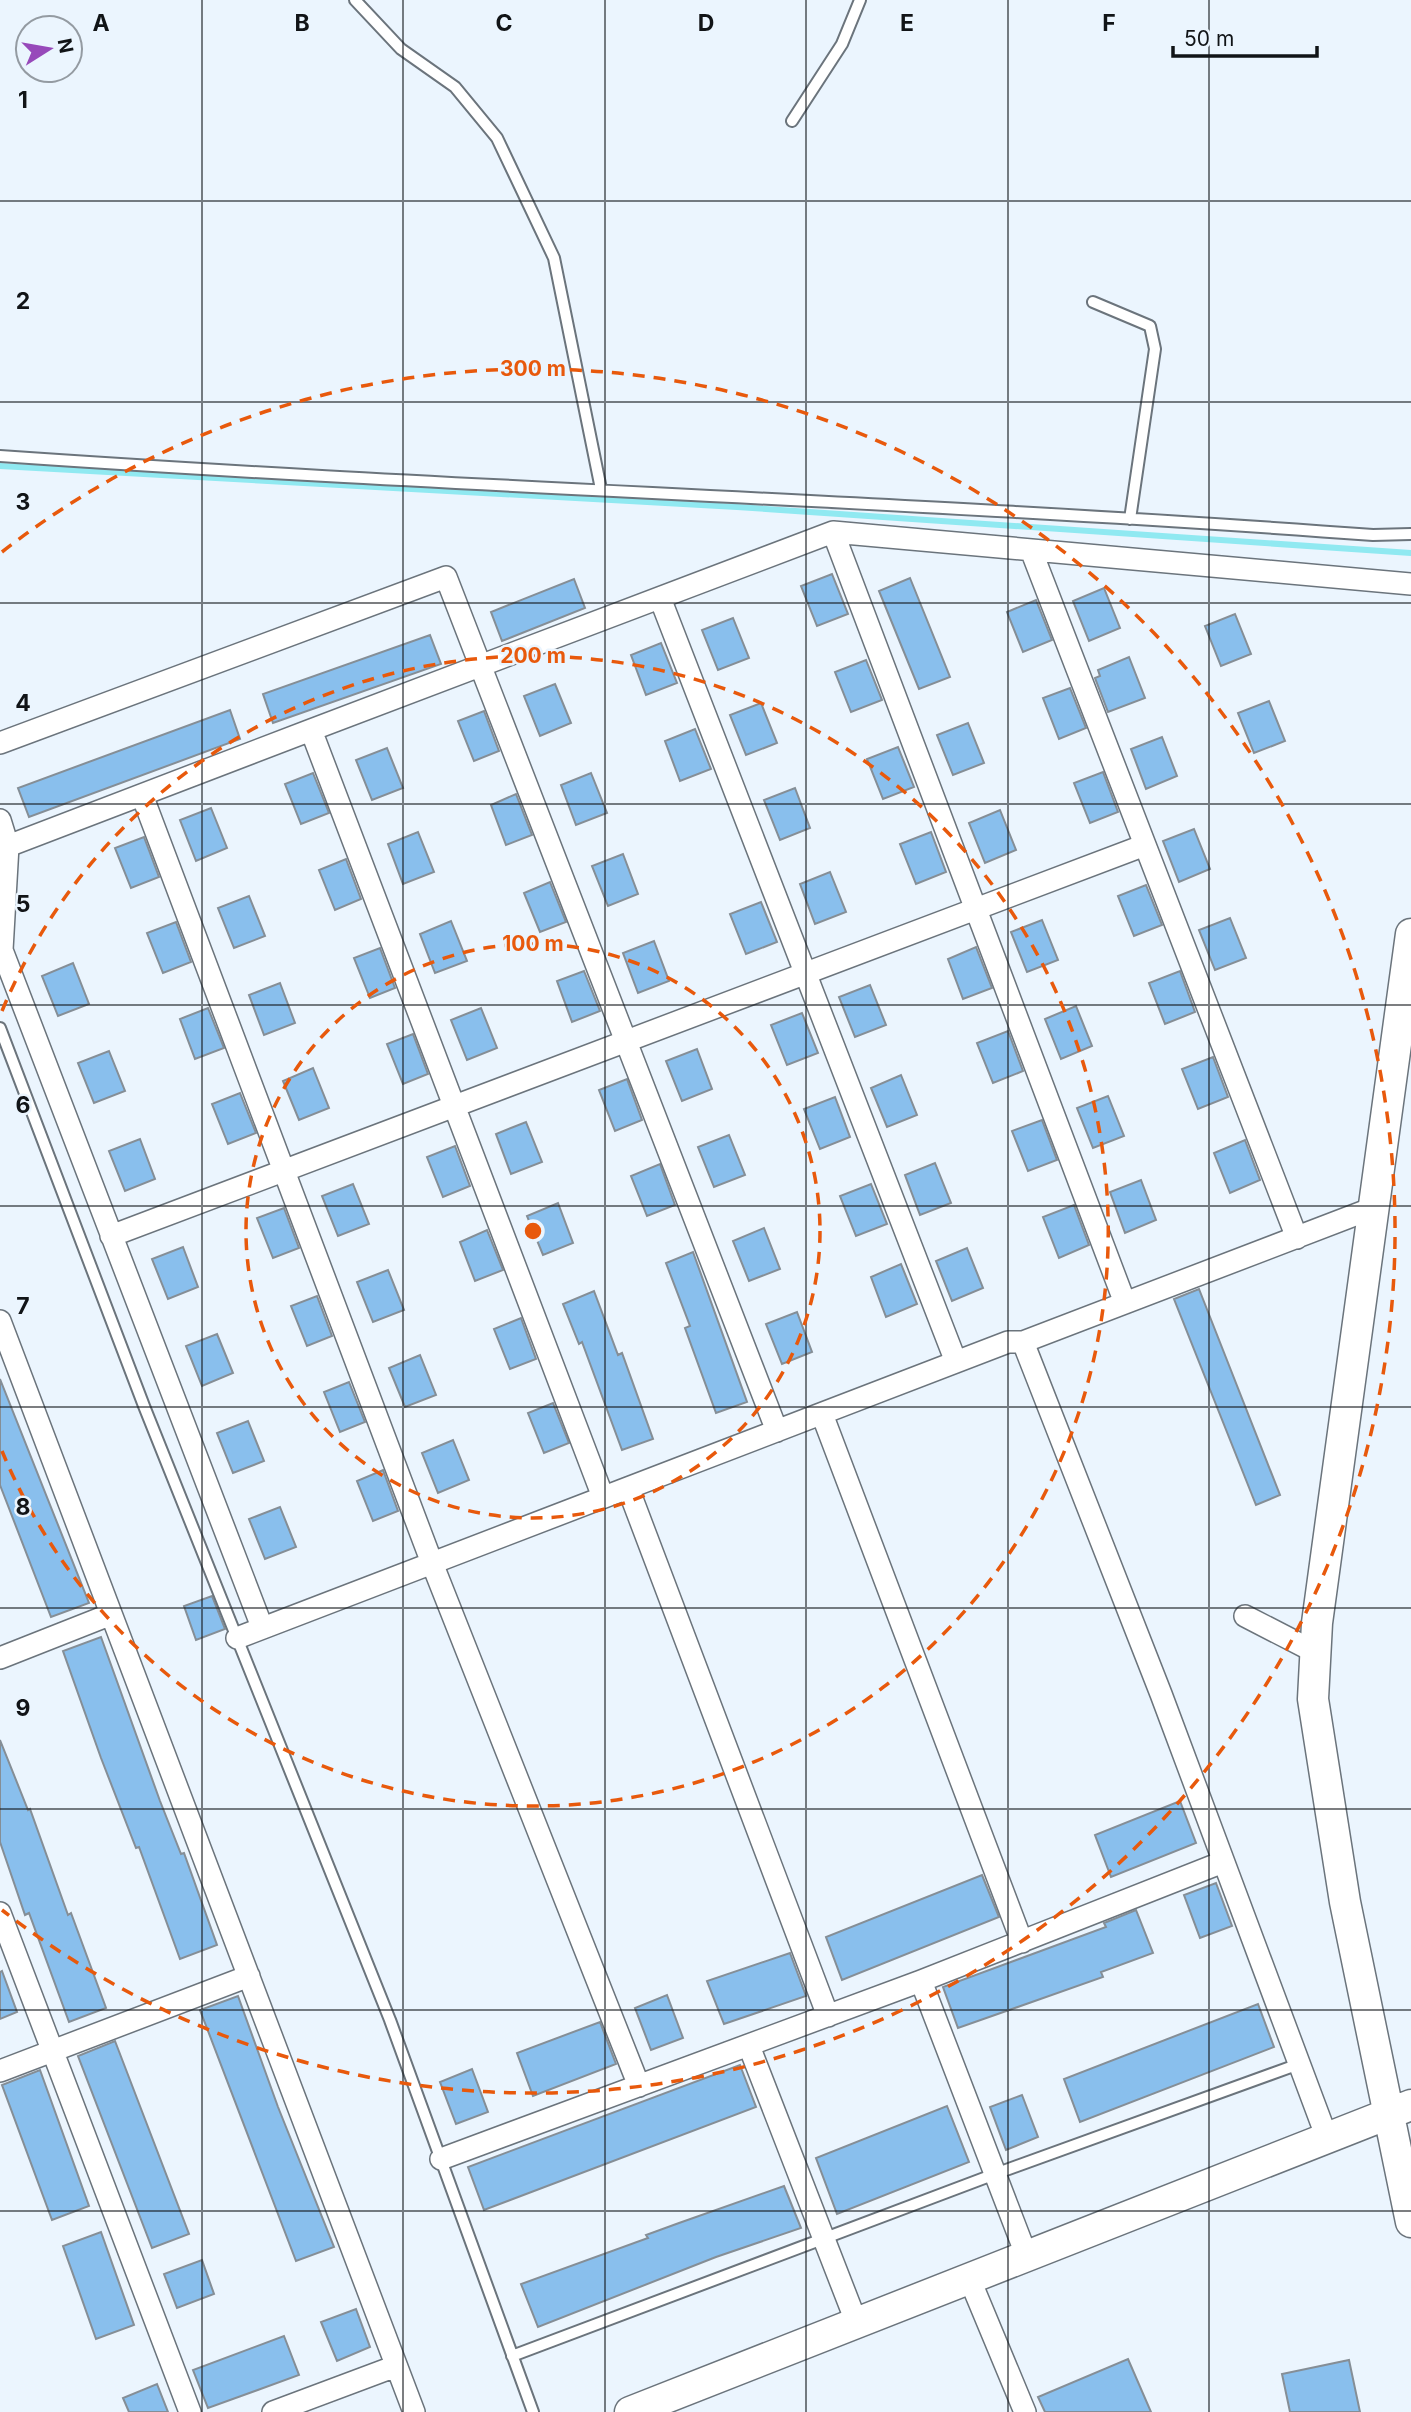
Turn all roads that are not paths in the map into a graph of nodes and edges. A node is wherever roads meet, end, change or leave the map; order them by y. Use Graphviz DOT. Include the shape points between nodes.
graph roads {
  1 [pos="355,0"];
  2 [pos="860,0"];
  3 [pos="792,121"];
  4 [pos="1093,302"];
  5 [pos="0,456"];
  6 [pos="601,489"];
  7 [pos="1130,519"];
  8 [pos="834,532"];
  9 [pos="1411,534"];
  10 [pos="1031,550"];
  11 [pos="1411,584"];
  12 [pos="660,598"];
  13 [pos="481,666"];
  14 [pos="311,730"];
  15 [pos="0,743"];
  16 [pos="142,795"];
  17 [pos="0,820"];
  18 [pos="1145,845"];
  19 [pos="8,846"];
  20 [pos="976,909"];
  21 [pos="1411,934"];
  22 [pos="806,973"];
  23 [pos="0,1028"];
  24 [pos="626,1041"];
  25 [pos="454,1106"];
  26 [pos="283,1171"];
  27 [pos="1373,1208"];
  28 [pos="111,1236"];
  29 [pos="1297,1238"];
  30 [pos="1125,1303"];
  31 [pos="0,1321"];
  32 [pos="1023,1342"];
  33 [pos="956,1362"];
  34 [pos="822,1413"];
  35 [pos="777,1431"];
  36 [pos="628,1488"];
  37 [pos="603,1497"];
  38 [pos="432,1563"];
  39 [pos="109,1615"];
  40 [pos="1245,1616"];
  41 [pos="261,1627"];
  42 [pos="237,1638"];
  43 [pos="1315,1652"];
  44 [pos="0,1658"];
  45 [pos="1223,1862"];
  46 [pos="0,1913"];
  47 [pos="1022,1941"];
  48 [pos="249,1976"];
  49 [pos="921,1981"];
  50 [pos="828,2016"];
  51 [pos="749,2046"];
  52 [pos="53,2050"];
  53 [pos="1299,2064"];
  54 [pos="0,2071"];
  55 [pos="639,2086"];
  56 [pos="1400,2110"];
  57 [pos="1327,2138"];
  58 [pos="441,2159"];
  59 [pos="995,2174"];
  60 [pos="1411,2222"];
  61 [pos="824,2239"];
  62 [pos="1027,2257"];
  63 [pos="970,2280"];
  64 [pos="857,2324"];
  65 [pos="513,2356"];
  66 [pos="396,2366"];
  67 [pos="190,2412"];
  68 [pos="273,2412"];
  69 [pos="414,2412"];
  70 [pos="533,2412"];
  71 [pos="630,2412"];
  72 [pos="1025,2412"];
  1 -- 6 [label="lane" via="401,49 455,87 497,138 554,258"];
  2 -- 3 [label="lane" via="842,44"];
  4 -- 7 [label="lane" via="1150,326 1154,333"];
  5 -- 6 [label="lane"];
  6 -- 7 [label="lane"];
  7 -- 9 [label="lane"];
  8 -- 10 [label="street"];
  8 -- 12 [label="street"];
  8 -- 20 [label="street"];
  10 -- 11 [label="street"];
  10 -- 18 [label="street"];
  12 -- 13 [label="street"];
  12 -- 22 [label="street"];
  13 -- 14 [label="street"];
  13 -- 15 [label="street" via="446,577"];
  13 -- 24 [label="street"];
  14 -- 16 [label="street"];
  14 -- 25 [label="street"];
  16 -- 19 [label="street"];
  16 -- 26 [label="street"];
  17 -- 19 [label="street"];
  18 -- 20 [label="street"];
  18 -- 29 [label="street"];
  19 -- 28 [label="street" via="2,950"];
  20 -- 22 [label="street"];
  20 -- 30 [label="street"];
  21 -- 27 [label="main road"];
  22 -- 24 [label="street"];
  22 -- 33 [label="street"];
  23 -- 42 [label="lane"];
  24 -- 25 [label="street"];
  24 -- 35 [label="street"];
  25 -- 26 [label="street"];
  25 -- 37 [label="street"];
  26 -- 28 [label="street"];
  26 -- 38 [label="street"];
  27 -- 29 [label="street"];
  27 -- 43 [label="main road"];
  28 -- 41 [label="street"];
  29 -- 30 [label="street"];
  30 -- 32 [label="street"];
  31 -- 39 [label="street"];
  32 -- 33 [label="street" via="1009,1342"];
  32 -- 45 [label="street"];
  33 -- 34 [label="street"];
  34 -- 35 [label="street"];
  34 -- 47 [label="street"];
  35 -- 36 [label="street"];
  36 -- 37 [label="street"];
  36 -- 50 [label="street"];
  37 -- 38 [label="street"];
  38 -- 41 [label="street"];
  38 -- 55 [label="street"];
  39 -- 44 [label="street"];
  39 -- 48 [label="street"];
  40 -- 43 [label="street"];
  41 -- 42 [label="street"];
  42 -- 58 [label="lane" via="363,1950"];
  43 -- 56 [label="main road" via="1312,1699 1345,1902"];
  45 -- 47 [label="street"];
  45 -- 53 [label="street"];
  46 -- 52 [label="street"];
  47 -- 49 [label="street"];
  48 -- 52 [label="street"];
  48 -- 66 [label="street"];
  49 -- 50 [label="street"];
  49 -- 59 [label="street"];
  50 -- 51 [label="street"];
  51 -- 55 [label="street"];
  51 -- 61 [label="street"];
  52 -- 54 [label="street"];
  52 -- 67 [label="street"];
  53 -- 57 [label="street"];
  53 -- 59 [label="lane"];
  55 -- 58 [label="street"];
  56 -- 57 [label="main road"];
  56 -- 60 [label="main road"];
  57 -- 62 [label="main road"];
  58 -- 65 [label="lane"];
  59 -- 61 [label="lane"];
  59 -- 62 [label="street"];
  61 -- 64 [label="street"];
  61 -- 65 [label="lane"];
  62 -- 63 [label="main road"];
  63 -- 64 [label="main road"];
  63 -- 72 [label="street"];
  64 -- 71 [label="main road"];
  65 -- 70 [label="lane"];
  66 -- 68 [label="street"];
  66 -- 69 [label="street"];
}
